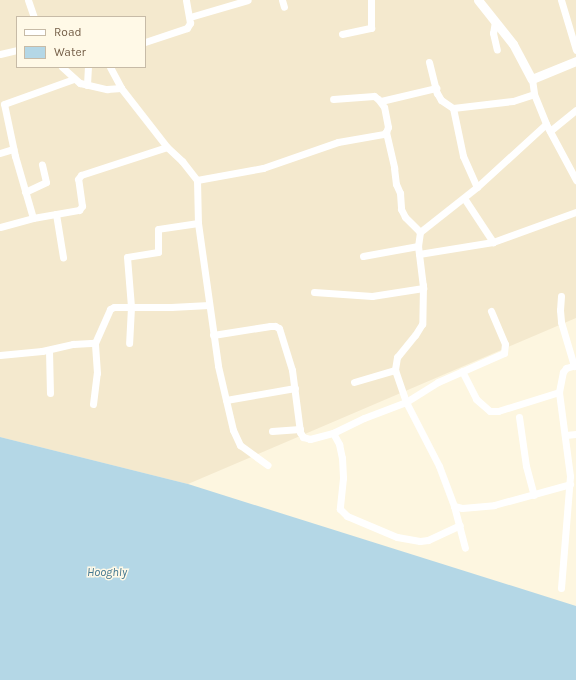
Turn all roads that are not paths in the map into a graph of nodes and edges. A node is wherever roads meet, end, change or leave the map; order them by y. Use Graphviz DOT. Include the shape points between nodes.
graph roads {
  1 [pos="28,0"];
  2 [pos="186,0"];
  3 [pos="248,0"];
  4 [pos="371,0"];
  5 [pos="478,0"];
  6 [pos="560,0"];
  7 [pos="34,16"];
  8 [pos="190,17"];
  9 [pos="495,21"];
  10 [pos="342,34"];
  11 [pos="146,42"];
  12 [pos="16,50"];
  13 [pos="497,50"];
  14 [pos="576,50"];
  15 [pos="0,54"];
  16 [pos="576,61"];
  17 [pos="429,62"];
  18 [pos="63,68"];
  19 [pos="88,68"];
  20 [pos="111,68"];
  21 [pos="74,79"];
  22 [pos="532,79"];
  23 [pos="87,85"];
  24 [pos="121,88"];
  25 [pos="436,88"];
  26 [pos="534,94"];
  27 [pos="333,99"];
  28 [pos="381,101"];
  29 [pos="453,108"];
  30 [pos="576,110"];
  31 [pos="548,128"];
  32 [pos="386,132"];
  33 [pos="167,147"];
  34 [pos="13,149"];
  35 [pos="0,153"];
  36 [pos="42,164"];
  37 [pos="197,180"];
  38 [pos="576,180"];
  39 [pos="477,187"];
  40 [pos="25,192"];
  41 [pos="464,198"];
  42 [pos="576,212"];
  43 [pos="56,214"];
  44 [pos="33,218"];
  45 [pos="198,223"];
  46 [pos="0,227"];
  47 [pos="420,232"];
  48 [pos="493,242"];
  49 [pos="418,246"];
  50 [pos="419,254"];
  51 [pos="363,256"];
  52 [pos="63,257"];
  53 [pos="423,288"];
  54 [pos="314,292"];
  55 [pos="561,296"];
  56 [pos="209,305"];
  57 [pos="131,307"];
  58 [pos="491,311"];
  59 [pos="213,334"];
  60 [pos="129,343"];
  61 [pos="95,344"];
  62 [pos="49,350"];
  63 [pos="0,355"];
  64 [pos="575,366"];
  65 [pos="395,370"];
  66 [pos="462,371"];
  67 [pos="354,382"];
  68 [pos="295,388"];
  69 [pos="559,392"];
  70 [pos="50,393"];
  71 [pos="226,400"];
  72 [pos="406,402"];
  73 [pos="93,404"];
  74 [pos="519,417"];
  75 [pos="300,429"];
  76 [pos="272,431"];
  77 [pos="333,433"];
  78 [pos="576,434"];
  79 [pos="566,435"];
  80 [pos="268,465"];
  81 [pos="570,484"];
  82 [pos="534,495"];
  83 [pos="454,506"];
  84 [pos="460,526"];
  85 [pos="466,548"];
  86 [pos="560,588"];
  1 -- 7 [label="street"];
  2 -- 8 [label="street"];
  3 -- 8 [label="street"];
  4 -- 10 [label="street" via="371,28"];
  5 -- 9 [label="street"];
  6 -- 14 [label="street"];
  8 -- 11 [label="street" via="187,28"];
  9 -- 13 [label="street" via="493,33"];
  9 -- 22 [label="street" via="513,44"];
  12 -- 15 [label="street"];
  16 -- 22 [label="street"];
  17 -- 25 [label="street"];
  18 -- 21 [label="street"];
  19 -- 23 [label="street"];
  20 -- 24 [label="street"];
  21 -- 23 [label="street"];
  21 -- 34 [label="street" via="4,104"];
  22 -- 26 [label="street"];
  23 -- 24 [label="street"];
  24 -- 33 [label="street"];
  25 -- 28 [label="street"];
  25 -- 29 [label="street" via="441,100"];
  26 -- 29 [label="street" via="513,101"];
  26 -- 31 [label="street"];
  27 -- 28 [label="street" via="374,96"];
  28 -- 32 [label="street" via="388,127"];
  29 -- 39 [label="street" via="463,156"];
  30 -- 31 [label="street"];
  31 -- 38 [label="street"];
  31 -- 39 [label="street"];
  32 -- 37 [label="street" via="338,142 263,168"];
  32 -- 47 [label="street" via="402,213"];
  33 -- 37 [label="street"];
  33 -- 43 [label="street" via="81,176 78,179 82,207 79,210"];
  34 -- 35 [label="street"];
  34 -- 40 [label="street"];
  36 -- 40 [label="street" via="46,182"];
  37 -- 45 [label="street"];
  39 -- 41 [label="street"];
  40 -- 44 [label="street"];
  41 -- 47 [label="street"];
  41 -- 48 [label="street"];
  42 -- 48 [label="street"];
  43 -- 44 [label="street"];
  43 -- 52 [label="street"];
  44 -- 46 [label="street"];
  45 -- 56 [label="street"];
  45 -- 57 [label="street" via="158,229 158,252 127,257"];
  47 -- 49 [label="street"];
  48 -- 50 [label="street"];
  49 -- 50 [label="street"];
  49 -- 51 [label="street"];
  50 -- 53 [label="street"];
  53 -- 54 [label="street" via="372,296"];
  53 -- 65 [label="street" via="422,324 397,357"];
  55 -- 64 [label="street" via="561,322"];
  56 -- 57 [label="street"];
  56 -- 59 [label="street"];
  57 -- 60 [label="street"];
  57 -- 61 [label="street" via="110,309"];
  58 -- 66 [label="street" via="506,350 500,356"];
  59 -- 68 [label="street" via="278,327 289,357"];
  59 -- 71 [label="street"];
  61 -- 62 [label="street" via="73,344"];
  61 -- 73 [label="street" via="97,373"];
  62 -- 63 [label="street"];
  62 -- 70 [label="street"];
  64 -- 69 [label="street" via="566,368 563,372"];
  65 -- 67 [label="street"];
  65 -- 72 [label="street"];
  66 -- 69 [label="street" via="476,399 490,411 498,411"];
  66 -- 72 [label="street" via="425,389"];
  68 -- 71 [label="street"];
  68 -- 75 [label="street"];
  69 -- 79 [label="street"];
  71 -- 80 [label="street" via="235,438 240,445"];
  72 -- 77 [label="street"];
  72 -- 83 [label="street" via="439,466"];
  74 -- 82 [label="street" via="526,466"];
  75 -- 76 [label="street"];
  75 -- 77 [label="street" via="306,439"];
  77 -- 84 [label="street" via="342,458 340,509 347,516 397,538 420,541"];
  78 -- 79 [label="street"];
  79 -- 81 [label="street"];
  81 -- 82 [label="street"];
  81 -- 86 [label="street"];
  82 -- 83 [label="street" via="494,505 462,508"];
  83 -- 84 [label="street"];
  84 -- 85 [label="street"];
}
